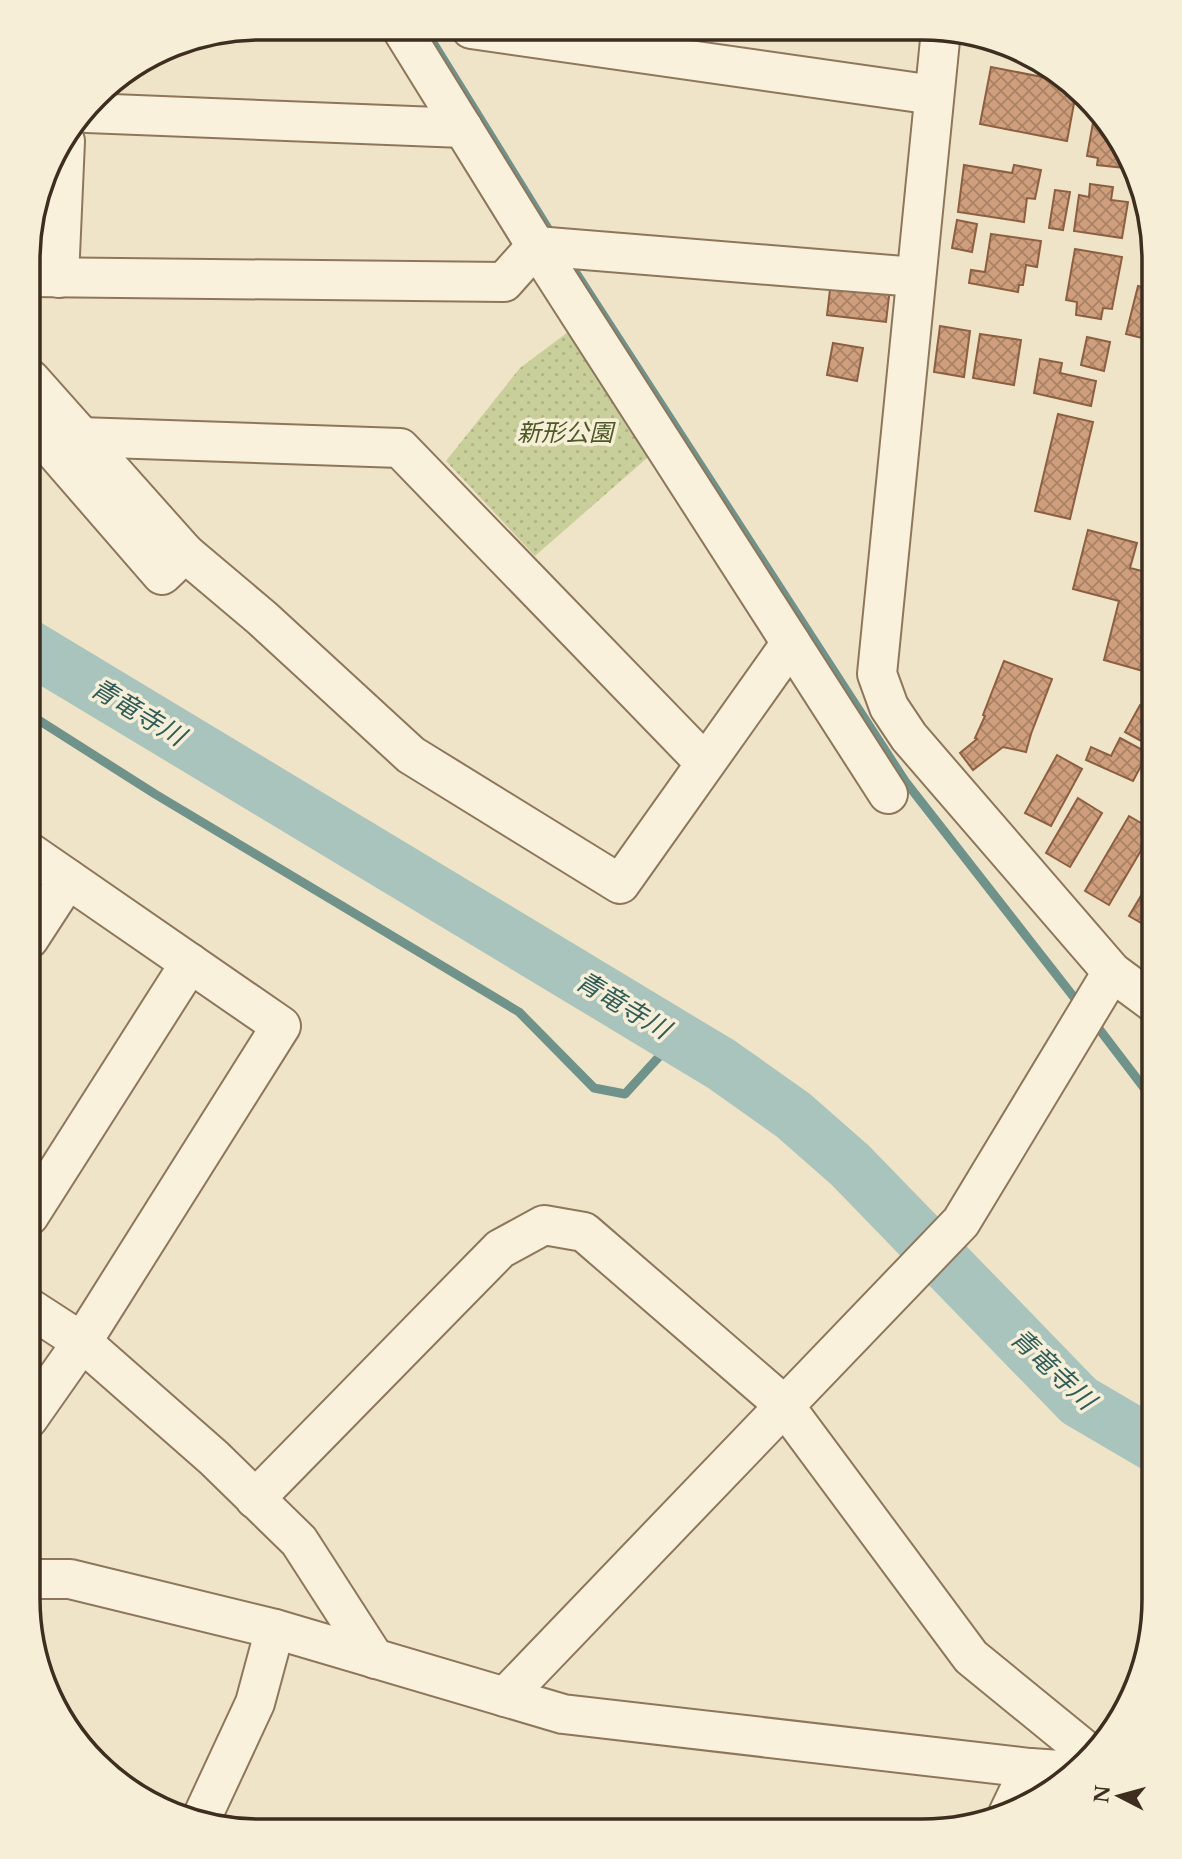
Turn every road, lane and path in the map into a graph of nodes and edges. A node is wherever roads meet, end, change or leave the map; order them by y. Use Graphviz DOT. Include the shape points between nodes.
graph roads {
  1 [pos="408,40"];
  2 [pos="610,40"];
  3 [pos="940,41"];
  4 [pos="934,95"];
  5 [pos="97,113"];
  6 [pos="463,128"];
  7 [pos="61,168"];
  8 [pos="536,246"];
  9 [pos="44,277"];
  10 [pos="916,277"];
  11 [pos="40,391"];
  12 [pos="40,435"];
  13 [pos="80,438"];
  14 [pos="185,553"];
  15 [pos="791,643"];
  16 [pos="877,674"];
  17 [pos="821,688"];
  18 [pos="705,763"];
  19 [pos="888,794"];
  20 [pos="40,860"];
  21 [pos="68,879"];
  22 [pos="40,922"];
  23 [pos="190,963"];
  24 [pos="1112,972"];
  25 [pos="1141,994"];
  26 [pos="40,1199"];
  27 [pos="40,1315"];
  28 [pos="82,1342"];
  29 [pos="40,1402"];
  30 [pos="784,1405"];
  31 [pos="255,1499"];
  32 [pos="40,1579"];
  33 [pos="275,1629"];
  34 [pos="375,1659"];
  35 [pos="505,1697"];
  36 [pos="1083,1748"];
  37 [pos="1030,1768"];
  38 [pos="1059,1770"];
  39 [pos="1016,1797"];
  40 [pos="205,1811"];
  1 -- 6 [label="street"];
  2 -- 4 [label="street"];
  3 -- 4 [label="street"];
  4 -- 10 [label="street"];
  5 -- 6 [label="street"];
  6 -- 8 [label="street"];
  7 -- 9 [label="street"];
  8 -- 9 [label="street" via="503,282"];
  8 -- 10 [label="street"];
  8 -- 15 [label="street"];
  10 -- 16 [label="street"];
  11 -- 13 [label="street"];
  12 -- 14 [label="street" via="162,575"];
  13 -- 14 [label="street"];
  13 -- 18 [label="street" via="400,448"];
  14 -- 18 [label="street" via="411,755 620,884"];
  15 -- 17 [label="street"];
  15 -- 18 [label="street"];
  16 -- 17 [label="street"];
  16 -- 24 [label="street" via="889,707 909,737"];
  17 -- 19 [label="street"];
  20 -- 21 [label="street"];
  21 -- 22 [label="street"];
  21 -- 23 [label="street"];
  23 -- 26 [label="street"];
  23 -- 28 [label="street" via="281,1026"];
  24 -- 25 [label="street"];
  24 -- 30 [label="street" via="961,1222"];
  27 -- 28 [label="street"];
  28 -- 29 [label="street"];
  28 -- 31 [label="street"];
  30 -- 31 [label="street" via="584,1233 544,1225 500,1249"];
  30 -- 35 [label="street"];
  30 -- 36 [label="street" via="971,1657"];
  31 -- 34 [label="street" via="299,1541"];
  32 -- 33 [label="street" via="70,1579"];
  33 -- 34 [label="street"];
  33 -- 40 [label="street" via="255,1703"];
  34 -- 35 [label="street"];
  35 -- 37 [label="street" via="563,1714"];
  37 -- 38 [label="street"];
  37 -- 39 [label="street"];
}
